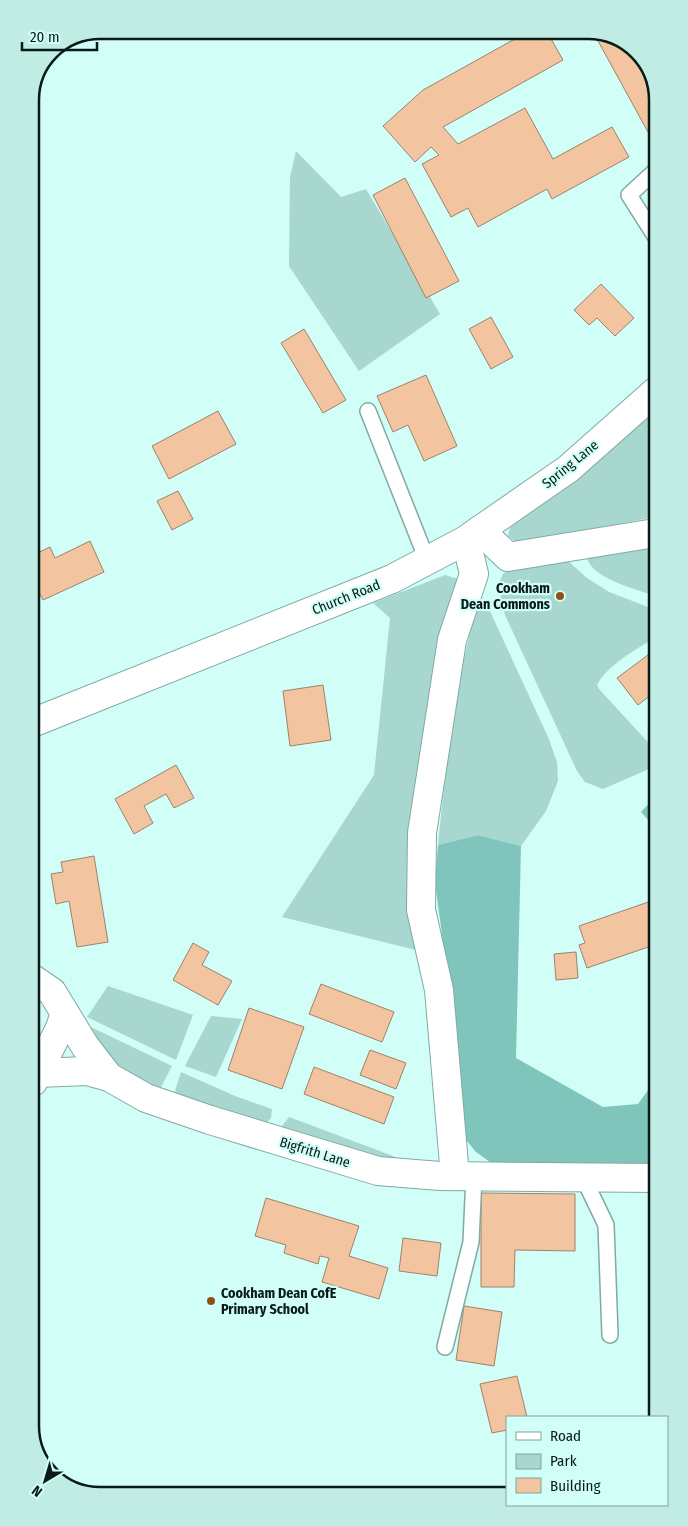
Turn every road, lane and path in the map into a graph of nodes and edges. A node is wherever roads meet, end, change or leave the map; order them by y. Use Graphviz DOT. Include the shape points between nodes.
graph roads {
  1 [pos="649,177"];
  2 [pos="649,227"];
  3 [pos="649,397"];
  4 [pos="368,410"];
  5 [pos="649,534"];
  6 [pos="473,535"];
  7 [pos="427,560"];
  8 [pos="39,720"];
  9 [pos="39,984"];
  10 [pos="65,1014"];
  11 [pos="39,1070"];
  12 [pos="39,1077"];
  13 [pos="109,1077"];
  14 [pos="465,1176"];
  15 [pos="583,1177"];
  16 [pos="649,1178"];
  17 [pos="610,1335"];
  18 [pos="445,1346"];
  1 -- 2 [label="lane" via="629,195"];
  3 -- 6 [label="street, Spring Lane" via="568,469"];
  4 -- 7 [label="lane"];
  5 -- 6 [label="street" via="508,557"];
  6 -- 7 [label="street, Church Road"];
  6 -- 14 [label="street" via="474,574 452,640 422,834 421,910 439,990"];
  7 -- 8 [label="street, Church Road" via="392,579"];
  9 -- 10 [label="street, Bigfrith Lane" via="52,992"];
  10 -- 11 [label="street"];
  10 -- 13 [label="street, Bigfrith Lane"];
  12 -- 13 [label="street" via="87,1071"];
  13 -- 14 [label="street, Bigfrith Lane" via="146,1098 378,1171"];
  14 -- 15 [label="street, Bigfrith Lane"];
  14 -- 18 [label="lane" via="471,1242"];
  15 -- 16 [label="street, Bigfrith Lane"];
  15 -- 17 [label="lane" via="606,1224"];
}
